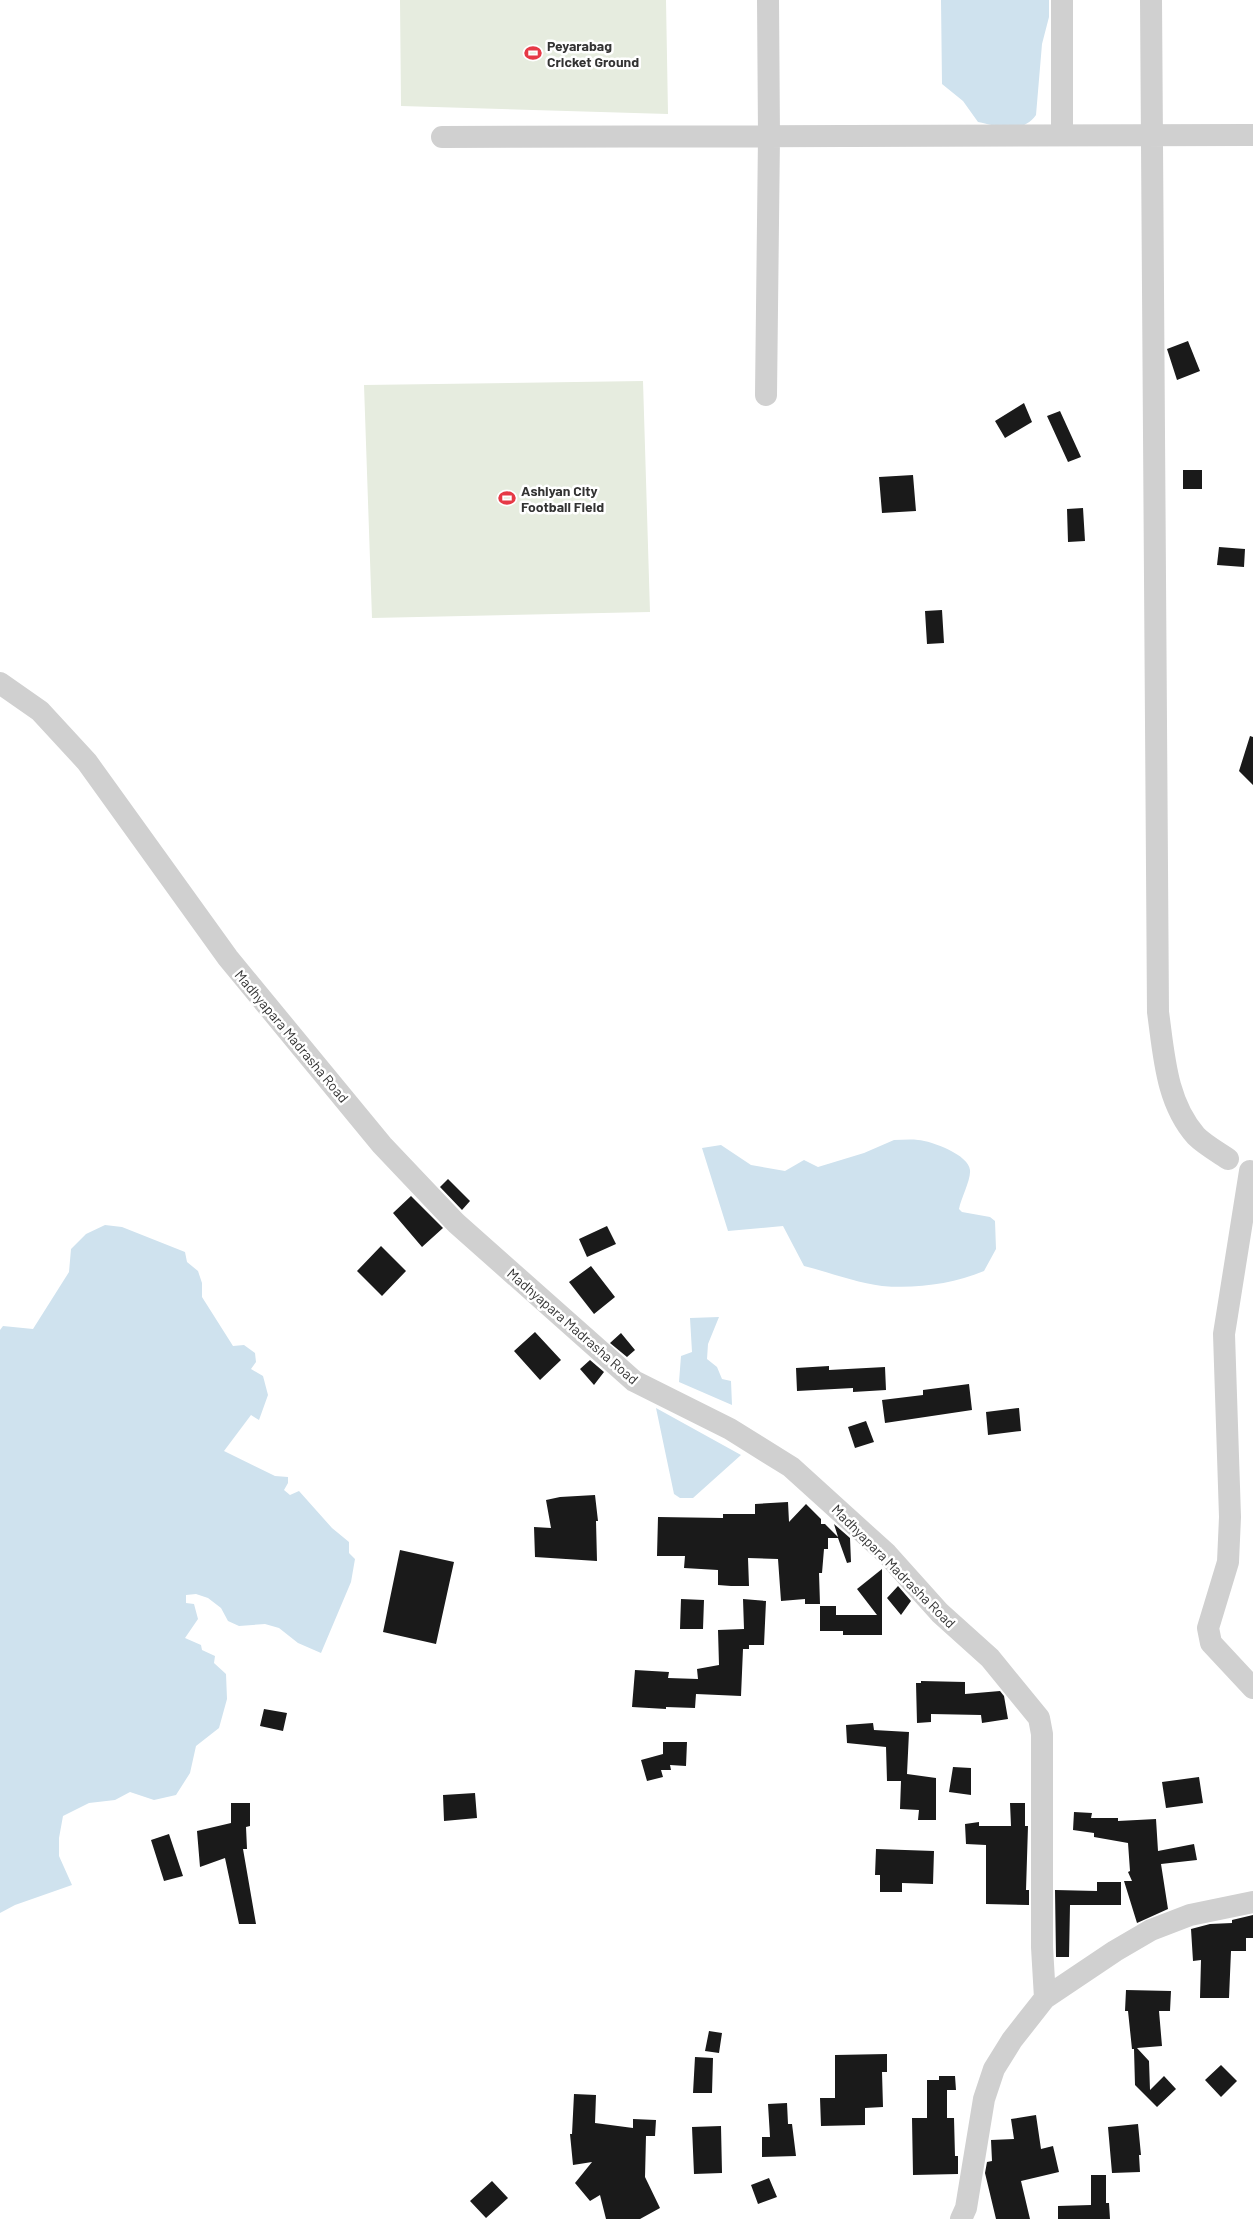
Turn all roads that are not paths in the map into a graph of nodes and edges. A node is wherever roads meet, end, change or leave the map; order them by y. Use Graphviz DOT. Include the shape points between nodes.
graph roads {
  1 [pos="768,0"];
  2 [pos="1062,0"];
  3 [pos="1151,0"];
  4 [pos="1062,135"];
  5 [pos="1151,135"];
  6 [pos="1253,135"];
  7 [pos="769,136"];
  8 [pos="442,137"];
  9 [pos="766,395"];
  10 [pos="0,683"];
  11 [pos="1252,1168"];
  12 [pos="1253,1688"];
  13 [pos="1253,1902"];
  14 [pos="1045,1998"];
  15 [pos="962,2219"];
  1 -- 7 [label="street"];
  2 -- 4 [label="street"];
  3 -- 5 [label="street"];
  4 -- 5 [label="street"];
  4 -- 7 [label="street"];
  5 -- 6 [label="street"];
  5 -- 11 [label="street" via="1158,1012 1173,1099 1182,1119 1198,1138 1228,1159"];
  7 -- 8 [label="street"];
  7 -- 9 [label="street"];
  10 -- 14 [label="street, Madhyapara Madrasha Road" via="40,711 87,762 228,958 382,1145 456,1223 634,1381 730,1428 791,1468 886,1554 940,1613 990,1658 1039,1718 1042,1734"];
  11 -- 12 [label="street" via="1224,1334 1230,1517 1228,1562 1208,1628 1211,1643"];
  13 -- 14 [label="street" via="1190,1915 1152,1930"];
  14 -- 15 [label="street" via="994,2069 984,2099"];
}
